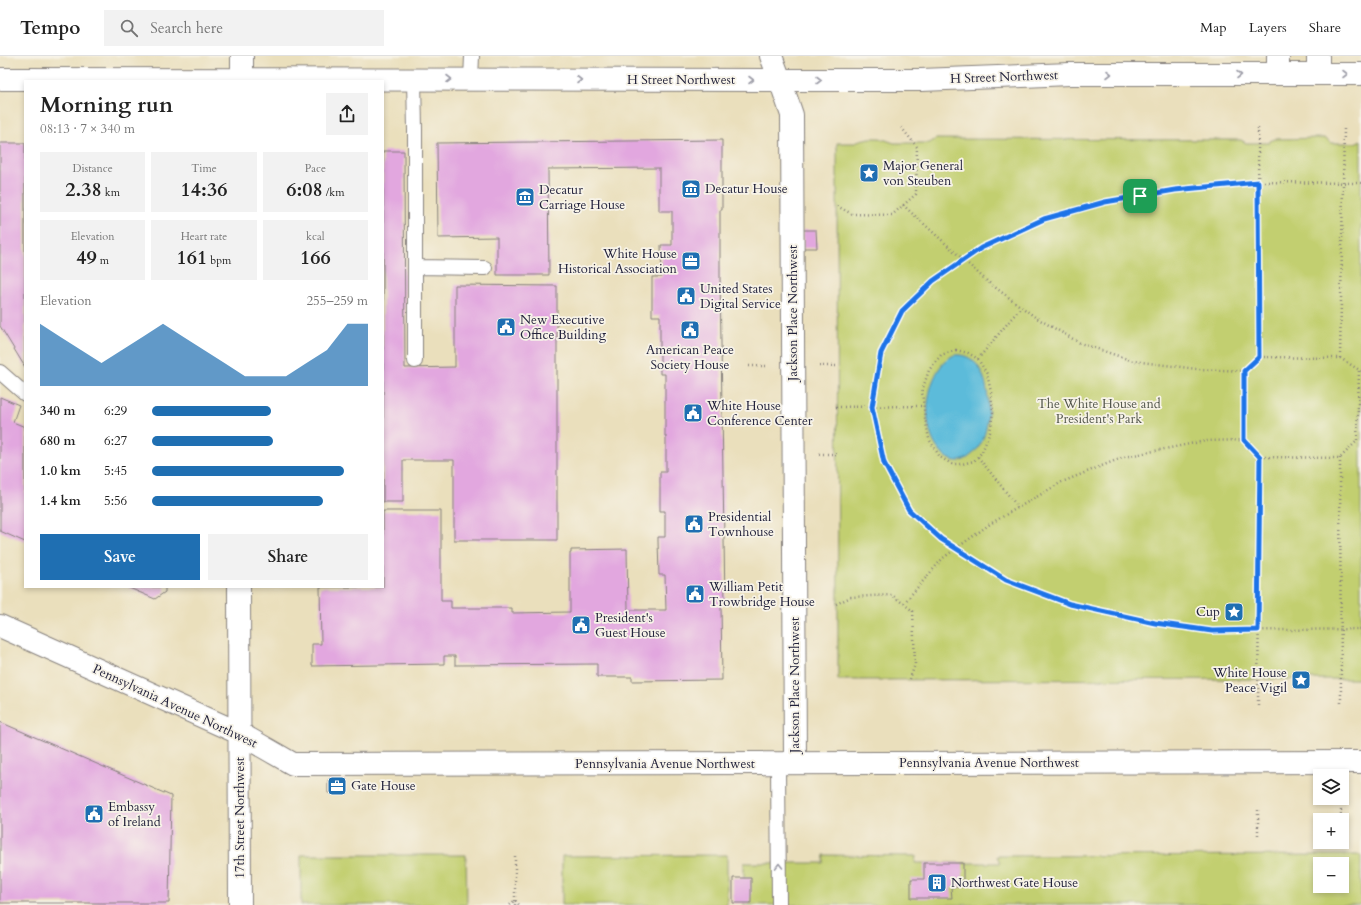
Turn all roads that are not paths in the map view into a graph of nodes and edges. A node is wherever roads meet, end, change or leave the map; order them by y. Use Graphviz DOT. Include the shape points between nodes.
graph roads {
  1 [pos="242,56"];
  2 [pos="472,56"];
  3 [pos="770,56"];
  4 [pos="1278,65"];
  5 [pos="1318,65"];
  6 [pos="1361,74"];
  7 [pos="0,79"];
  8 [pos="414,79"];
  9 [pos="472,79"];
  10 [pos="242,80"];
  11 [pos="780,80"];
  12 [pos="415,267"];
  13 [pos="485,268"];
  14 [pos="415,360"];
  15 [pos="0,372"];
  16 [pos="24,393"];
  17 [pos="239,588"];
  18 [pos="0,626"];
  19 [pos="239,733"];
  20 [pos="1361,762"];
  21 [pos="787,763"];
  22 [pos="240,905"];
  23 [pos="779,905"];
  1 -- 10 [label="main road"];
  2 -- 9 [label="lane"];
  3 -- 11 [label="main road, Jackson Place Northwest"];
  4 -- 5 [label="main road, H Street Northwest"];
  11 -- 4 [label="main road, H Street Northwest, one-way" via="921,80"];
  5 -- 6 [label="main road, H Street Northwest, one-way"];
  7 -- 10 [label="main road, H Street Northwest"];
  8 -- 9 [label="main road, H Street Northwest, one-way"];
  8 -- 10 [label="main road, H Street Northwest"];
  8 -- 12 [label="lane"];
  9 -- 11 [label="main road, H Street Northwest, one-way"];
  11 -- 21 [label="main road, Jackson Place Northwest" via="792,115"];
  12 -- 13 [label="lane"];
  12 -- 14 [label="lane"];
  15 -- 16 [label="lane"];
  17 -- 19 [label="main road, 17th Street Northwest"];
  18 -- 19 [label="main road, Pennsylvania Avenue Northwest"];
  19 -- 21 [label="main road, Pennsylvania Avenue Northwest" via="293,764"];
  19 -- 22 [label="main road, 17th Street Northwest"];
  20 -- 21 [label="main road, Pennsylvania Avenue Northwest"];
  23 -- 21 [label="lane, one-way"];
}
